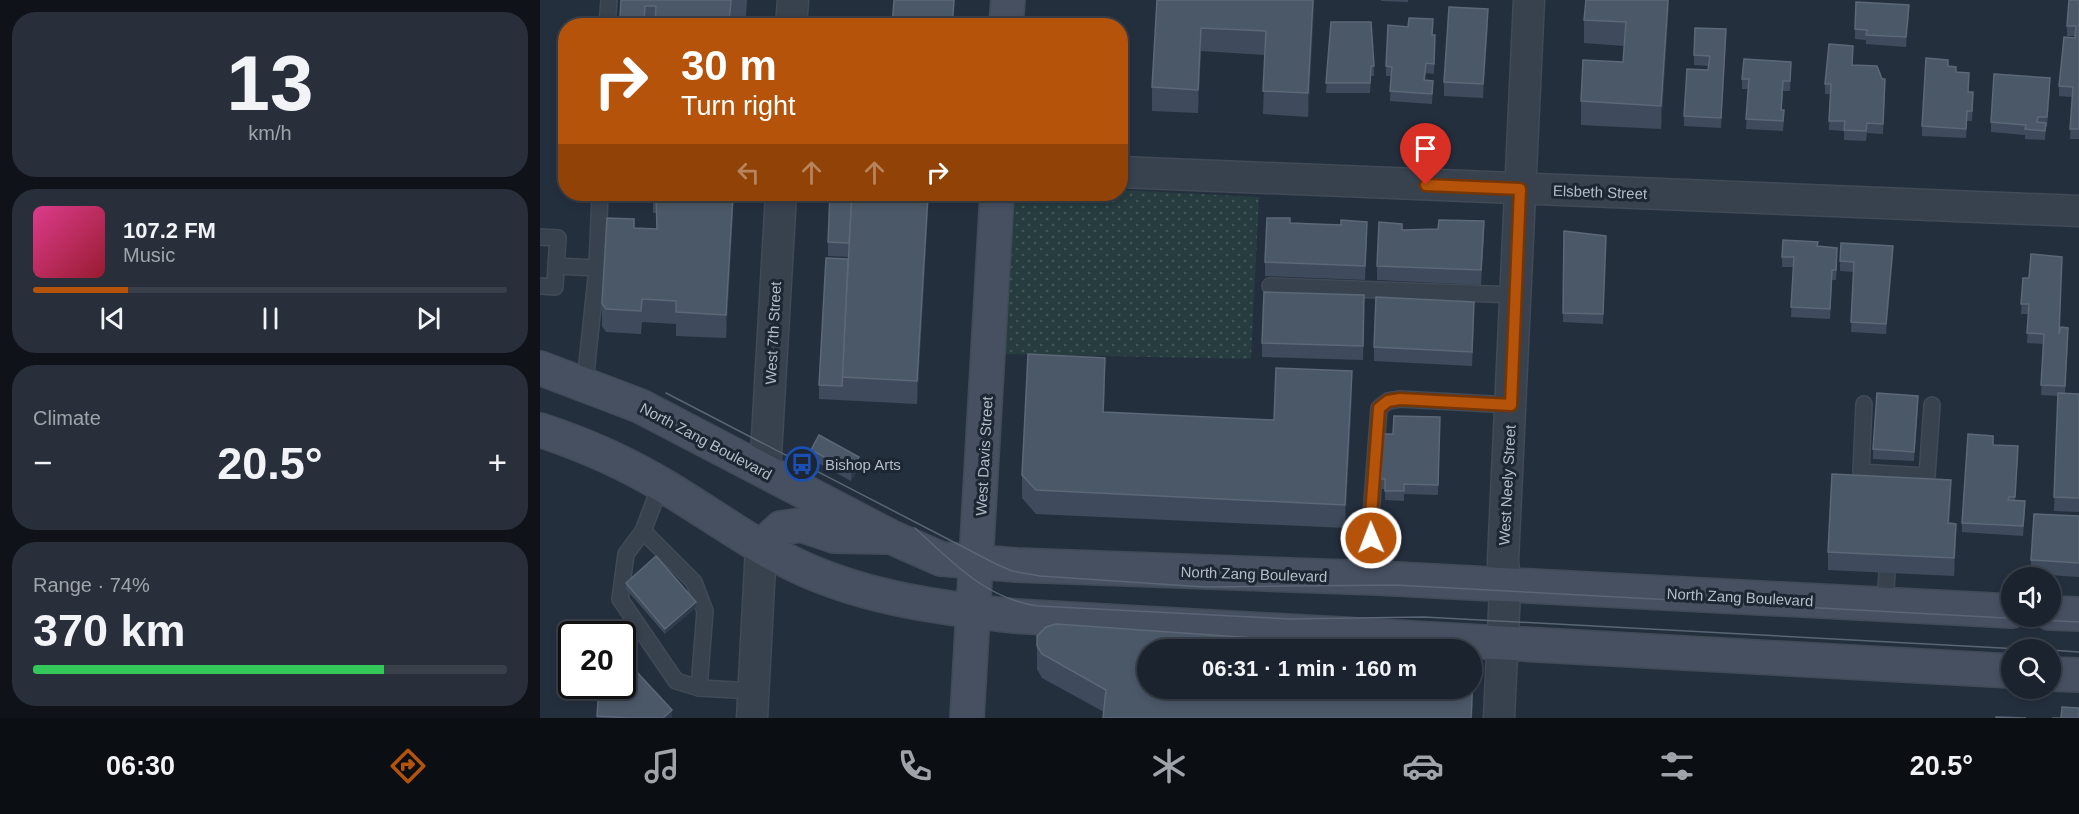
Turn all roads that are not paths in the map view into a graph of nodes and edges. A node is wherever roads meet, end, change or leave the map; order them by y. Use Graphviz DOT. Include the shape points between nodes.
graph roads {
  1 [pos="609,0"];
  2 [pos="793,0"];
  3 [pos="1008,0"];
  4 [pos="1529,0"];
  5 [pos="608,18"];
  6 [pos="792,18"];
  7 [pos="1007,18"];
  8 [pos="1128,172"];
  9 [pos="1520,189"];
  10 [pos="600,201"];
  11 [pos="781,201"];
  12 [pos="997,201"];
  13 [pos="2079,211"];
  14 [pos="540,237"];
  15 [pos="556,266"];
  16 [pos="597,268"];
  17 [pos="540,286"];
  18 [pos="1270,286"];
  19 [pos="1516,295"];
  20 [pos="540,368"];
  21 [pos="585,383"];
  22 [pos="1864,404"];
  23 [pos="1511,405"];
  24 [pos="1932,405"];
  25 [pos="540,430"];
  26 [pos="765,472"];
  27 [pos="1892,474"];
  28 [pos="662,484"];
  29 [pos="1890,495"];
  30 [pos="643,531"];
  31 [pos="891,537"];
  32 [pos="761,546"];
  33 [pos="977,563"];
  34 [pos="1377,578"];
  35 [pos="694,582"];
  36 [pos="1505,585"];
  37 [pos="678,597"];
  38 [pos="2001,609"];
  39 [pos="974,612"];
  40 [pos="2061,613"];
  41 [pos="2079,614"];
  42 [pos="1503,642"];
  43 [pos="2001,670"];
  44 [pos="2061,674"];
  45 [pos="2079,675"];
  46 [pos="699,688"];
  47 [pos="752,705"];
  48 [pos="967,718"];
  49 [pos="1499,718"];
  1 -- 5 [label="lane"];
  2 -- 6 [label="street"];
  3 -- 7 [label="main road"];
  4 -- 9 [label="street, West Neely Street"];
  8 -- 9 [label="street, Elsbeth Street"];
  9 -- 13 [label="street, Elsbeth Street"];
  9 -- 19 [label="street, West Neely Street"];
  10 -- 16 [label="lane"];
  11 -- 26 [label="street, West 7th Street"];
  12 -- 33 [label="main road, West Davis Street"];
  14 -- 15 [label="lane" via="558,238"];
  15 -- 16 [label="lane"];
  15 -- 17 [label="lane" via="555,287"];
  16 -- 21 [label="lane"];
  18 -- 19 [label="lane"];
  19 -- 23 [label="street, West Neely Street"];
  20 -- 21 [label="main road, North Zang Boulevard"];
  21 -- 26 [label="main road, North Zang Boulevard" via="640,406"];
  22 -- 27 [label="lane" via="1861,472"];
  23 -- 34 [label="lane" via="1400,399 1379,408 1371,515"];
  23 -- 36 [label="street, West Neely Street"];
  24 -- 27 [label="lane" via="1928,476"];
  25 -- 28 [label="main road" via="596,451"];
  26 -- 31 [label="main road, North Zang Boulevard"];
  27 -- 29 [label="lane"];
  28 -- 30 [label="lane"];
  28 -- 32 [label="main road"];
  30 -- 35 [label="lane"];
  30 -- 46 [label="lane" via="626,554 620,599 644,628 676,681"];
  31 -- 32 [label="main road" via="834,536 801,525 781,528"];
  31 -- 33 [label="main road, North Zang Boulevard" via="941,559"];
  32 -- 39 [label="main road" via="806,570 853,587 915,604"];
  32 -- 47 [label="street"];
  33 -- 34 [label="main road, North Zang Boulevard"];
  33 -- 39 [label="main road, West Davis Street"];
  34 -- 36 [label="main road, North Zang Boulevard"];
  35 -- 37 [label="lane"];
  35 -- 46 [label="lane" via="705,611"];
  36 -- 38 [label="main road, North Zang Boulevard" via="1886,589"];
  36 -- 42 [label="street, West Neely Street"];
  39 -- 42 [label="main road"];
  39 -- 48 [label="main road, West Davis Street"];
  40 -- 41 [label="main road"];
  42 -- 43 [label="main road"];
  42 -- 49 [label="street, West Neely Street"];
  44 -- 45 [label="main road"];
  46 -- 47 [label="lane"];
}
